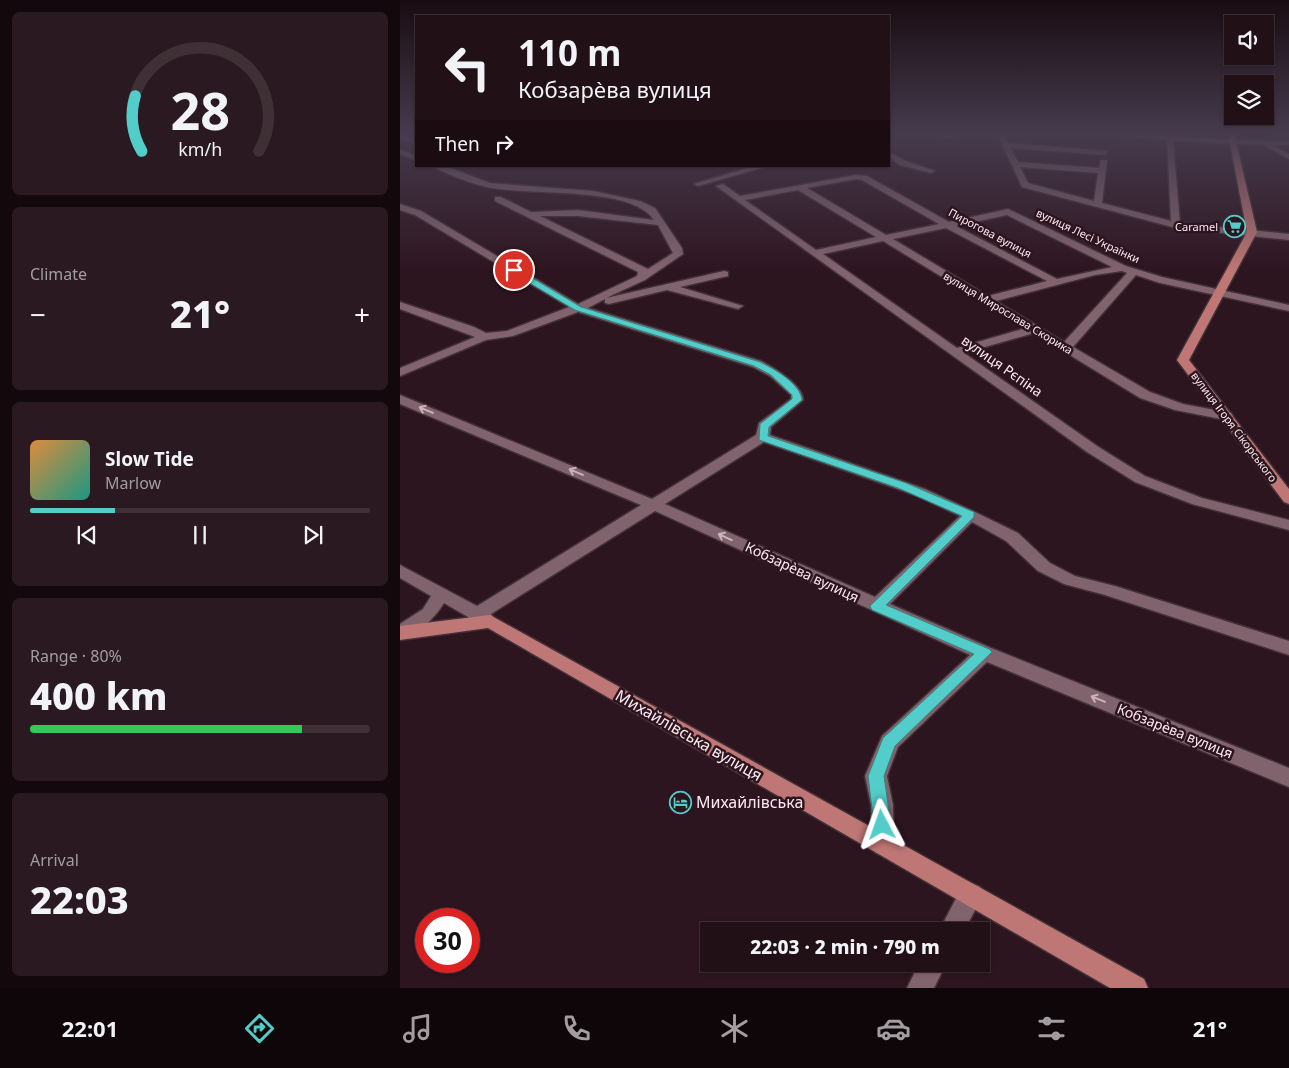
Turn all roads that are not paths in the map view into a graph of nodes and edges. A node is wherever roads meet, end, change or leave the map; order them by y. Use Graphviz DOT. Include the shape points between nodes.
graph roads {
  1 [pos="470,179"];
  2 [pos="716,179"];
  3 [pos="847,179"];
  4 [pos="864,179"];
  5 [pos="1022,179"];
  6 [pos="1102,179"];
  7 [pos="1171,179"];
  8 [pos="1242,179"];
  9 [pos="698,184"];
  10 [pos="720,186"];
  11 [pos="799,187"];
  12 [pos="498,199"];
  13 [pos="738,199"];
  14 [pos="1097,205"];
  15 [pos="400,207"];
  16 [pos="528,214"];
  17 [pos="660,223"];
  18 [pos="949,225"];
  19 [pos="1176,225"];
  20 [pos="1252,232"];
  21 [pos="1289,237"];
  22 [pos="884,238"];
  23 [pos="815,253"];
  24 [pos="1128,270"];
  25 [pos="724,274"];
  26 [pos="642,276"];
  27 [pos="1056,282"];
  28 [pos="667,287"];
  29 [pos="1218,294"];
  30 [pos="986,300"];
  31 [pos="400,305"];
  32 [pos="738,306"];
  33 [pos="578,308"];
  34 [pos="1289,308"];
  35 [pos="1035,329"];
  36 [pos="484,337"];
  37 [pos="1066,347"];
  38 [pos="955,352"];
  39 [pos="400,372"];
  40 [pos="400,399"];
  41 [pos="1226,416"];
  42 [pos="763,438"];
  43 [pos="1289,499"];
  44 [pos="654,505"];
  45 [pos="970,515"];
  46 [pos="1289,525"];
  47 [pos="400,572"];
  48 [pos="441,594"];
  49 [pos="877,606"];
  50 [pos="484,618"];
  51 [pos="400,633"];
  52 [pos="1289,648"];
  53 [pos="984,652"];
  54 [pos="1289,778"];
  55 [pos="883,845"];
  56 [pos="971,895"];
  57 [pos="956,922"];
  58 [pos="929,972"];
  59 [pos="920,988"];
  60 [pos="1135,988"];
  1 -- 17 [label="street" via="504,188 593,193 637,203 652,210"];
  2 -- 9 [label="street"];
  3 -- 11 [label="street, Пирогова вулиця"];
  4 -- 18 [label="street, Пирогова вулиця"];
  5 -- 14 [label="street" via="1025,185"];
  6 -- 14 [label="street"];
  7 -- 19 [label="street"];
  8 -- 20 [label="main road"];
  10 -- 13 [label="street, вулиця Рєпіна"];
  11 -- 13 [label="street"];
  11 -- 22 [label="street, вулиця Мирослава Скорика"];
  12 -- 16 [label="street"];
  13 -- 23 [label="street, вулиця Рєпіна"];
  14 -- 19 [label="street"];
  15 -- 33 [label="street" via="418,213"];
  16 -- 17 [label="street" via="578,213"];
  16 -- 26 [label="street" via="643,270"];
  17 -- 26 [label="street" via="678,254"];
  18 -- 22 [label="street"];
  18 -- 24 [label="street, вулиця Лесі Українки" via="1008,212"];
  18 -- 27 [label="street, Пирогова вулиця"];
  19 -- 20 [label="street"];
  20 -- 21 [label="street"];
  20 -- 29 [label="main road, вулиця Ігоря Сікорського"];
  22 -- 23 [label="street"];
  22 -- 30 [label="street, вулиця Мирослава Скорика"];
  23 -- 38 [label="street, вулиця Рєпіна"];
  24 -- 27 [label="street"];
  24 -- 29 [label="street, вулиця Лесі Українки"];
  24 -- 37 [label="street"];
  25 -- 28 [label="street"];
  26 -- 28 [label="street"];
  26 -- 33 [label="street"];
  27 -- 30 [label="street"];
  28 -- 32 [label="street"];
  28 -- 33 [label="street"];
  29 -- 34 [label="street, вулиця Лесі Українки"];
  29 -- 41 [label="main road, вулиця Ігоря Сікорського" via="1183,360"];
  30 -- 35 [label="street, вулиця Мирослава Скорика"];
  31 -- 36 [label="street"];
  33 -- 36 [label="street" via="509,334"];
  33 -- 42 [label="street" via="757,364 774,373 797,394 797,400 764,426"];
  35 -- 37 [label="street, вулиця Мирослава Скорика"];
  35 -- 38 [label="street"];
  36 -- 39 [label="street"];
  37 -- 41 [label="street, вулиця Мирослава Скорика" via="1145,395 1180,408"];
  38 -- 46 [label="street, вулиця Рєпіна" via="1140,479 1197,500"];
  44 -- 40 [label="street, Кобзарèва вулиця, one-way"];
  41 -- 43 [label="main road, вулиця Ігоря Сікорського"];
  42 -- 44 [label="street"];
  42 -- 45 [label="street" via="911,489"];
  49 -- 44 [label="street, Кобзарèва вулиця, one-way"];
  44 -- 50 [label="street"];
  45 -- 49 [label="street"];
  45 -- 52 [label="street" via="1012,537 1044,568 1070,580"];
  47 -- 48 [label="street, Михайлівська вулиця"];
  48 -- 50 [label="street, Михайлівська вулиця"];
  48 -- 51 [label="street" via="429,613"];
  49 -- 53 [label="street, Кобзарèва вулиця"];
  50 -- 51 [label="main road"];
  50 -- 55 [label="main road, Михайлівська вулиця"];
  54 -- 53 [label="street, Кобзарèва вулиця, one-way"];
  53 -- 55 [label="street" via="889,742 876,776 882,805"];
  55 -- 56 [label="main road, Михайлівська вулиця"];
  56 -- 57 [label="street"];
  56 -- 60 [label="main road, Михайлівська вулиця"];
  58 -- 59 [label="street"];
}
